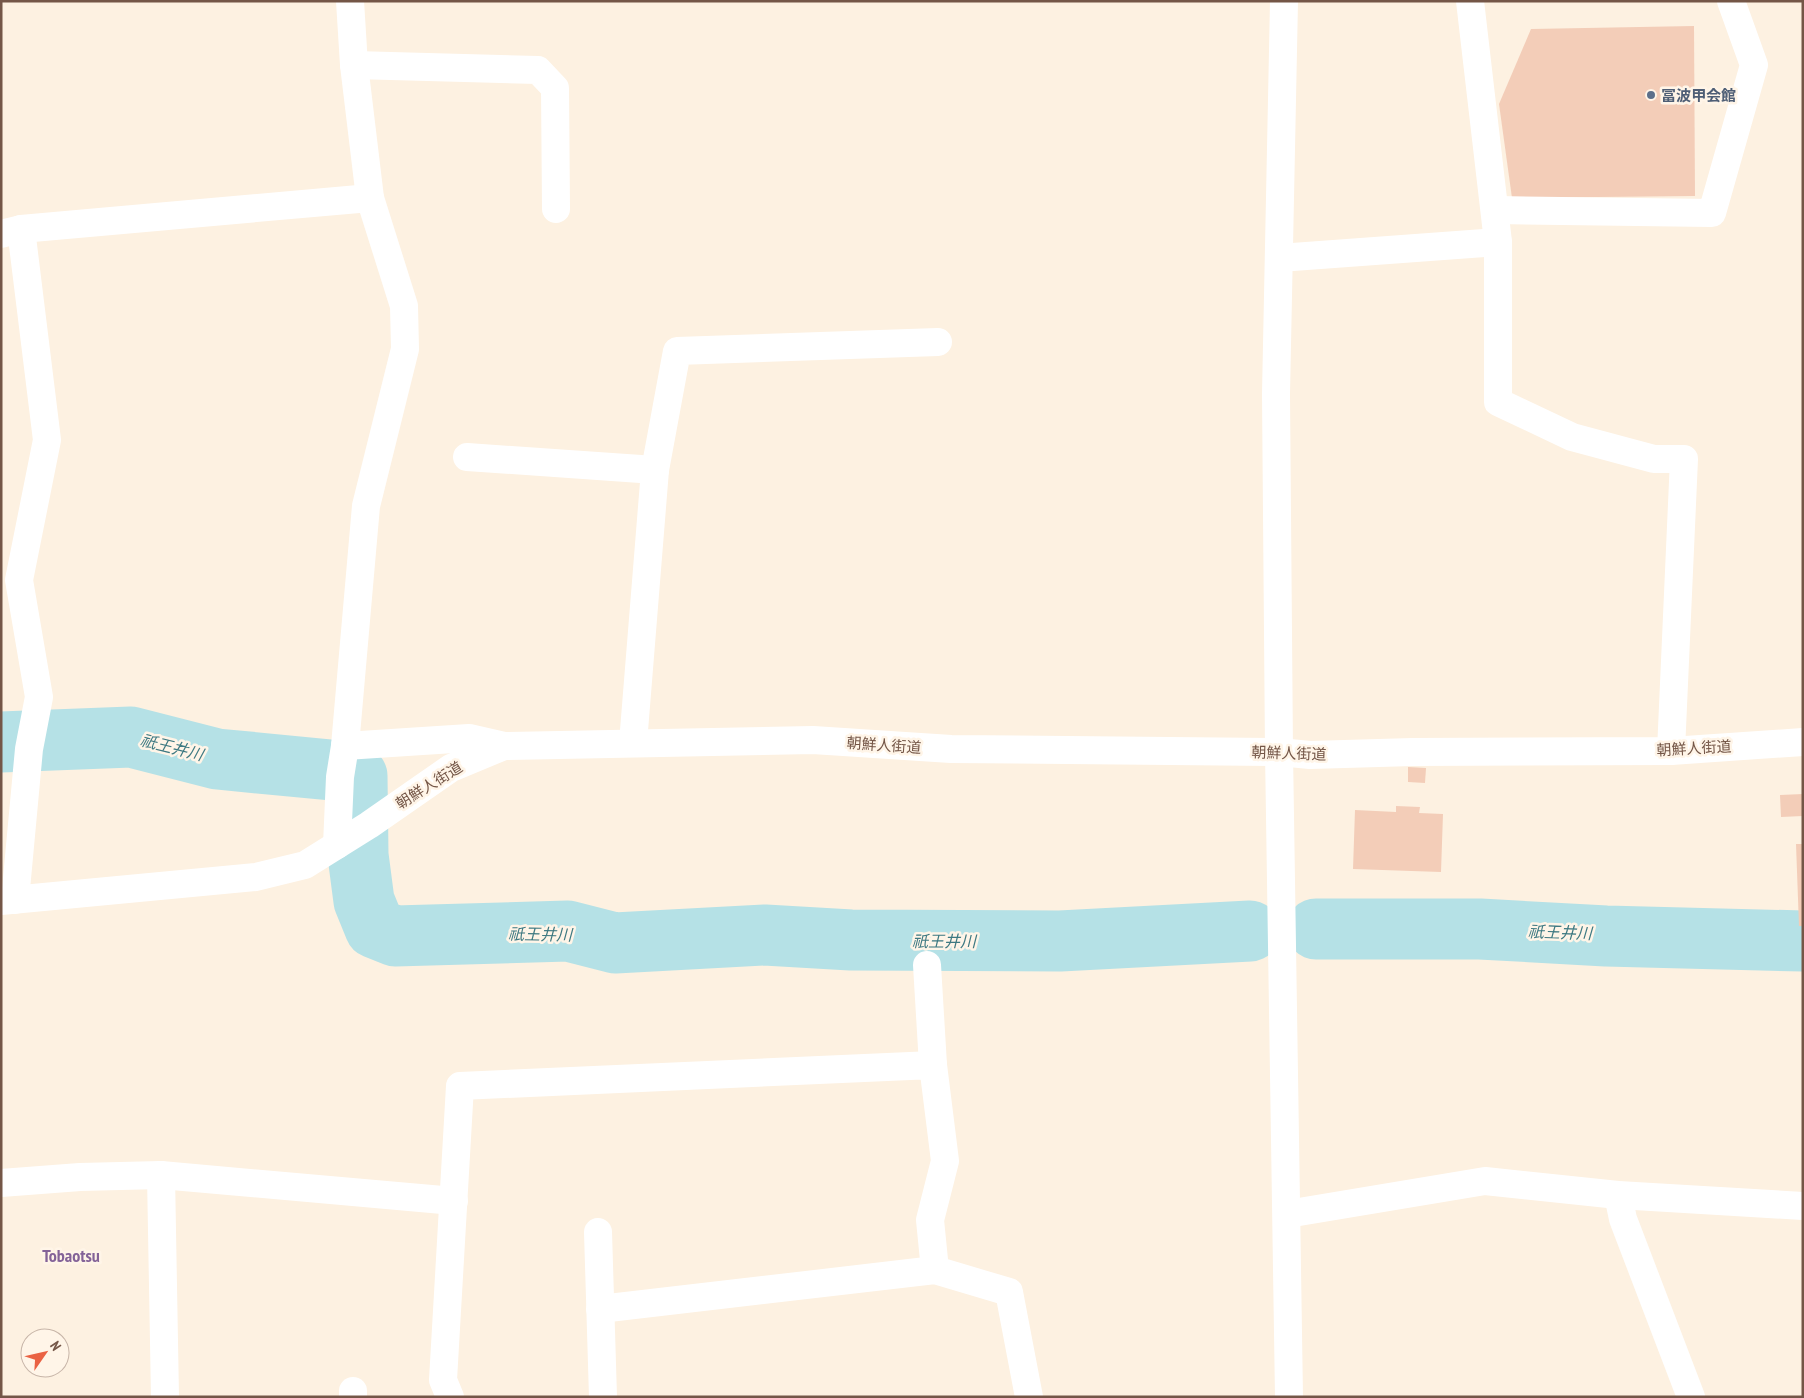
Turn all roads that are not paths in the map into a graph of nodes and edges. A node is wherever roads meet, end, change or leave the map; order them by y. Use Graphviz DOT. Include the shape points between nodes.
graph roads {
  1 [pos="350,1"];
  2 [pos="1284,1"];
  3 [pos="1470,1"];
  4 [pos="1731,1"];
  5 [pos="354,65"];
  6 [pos="370,198"];
  7 [pos="556,210"];
  8 [pos="1495,210"];
  9 [pos="11,231"];
  10 [pos="1498,242"];
  11 [pos="1278,258"];
  12 [pos="938,342"];
  13 [pos="467,457"];
  14 [pos="655,470"];
  15 [pos="1803,742"];
  16 [pos="633,743"];
  17 [pos="504,746"];
  18 [pos="1671,750"];
  19 [pos="1279,752"];
  20 [pos="343,762"];
  21 [pos="352,835"];
  22 [pos="8,901"];
  23 [pos="927,965"];
  24 [pos="933,1065"];
  25 [pos="161,1175"];
  26 [pos="1,1183"];
  27 [pos="1618,1195"];
  28 [pos="454,1202"];
  29 [pos="1803,1206"];
  30 [pos="1287,1214"];
  31 [pos="598,1232"];
  32 [pos="935,1270"];
  33 [pos="600,1309"];
  34 [pos="165,1397"];
  35 [pos="450,1397"];
  36 [pos="603,1397"];
  37 [pos="1029,1397"];
  38 [pos="1289,1397"];
  39 [pos="1691,1397"];
  1 -- 5 [label="street"];
  2 -- 11 [label="street"];
  3 -- 8 [label="street"];
  4 -- 8 [label="street" via="1754,65 1712,213"];
  5 -- 6 [label="street"];
  5 -- 7 [label="street" via="538,70 555,88"];
  6 -- 9 [label="street"];
  6 -- 20 [label="street" via="404,306 405,349 366,506"];
  8 -- 10 [label="street"];
  9 -- 22 [label="street" via="47,440 19,580 39,697"];
  10 -- 11 [label="street"];
  10 -- 18 [label="street" via="1498,402 1572,437 1654,459 1684,458"];
  11 -- 19 [label="street"];
  12 -- 14 [label="street" via="677,351"];
  13 -- 14 [label="street"];
  14 -- 16 [label="street"];
  15 -- 18 [label="street, 朝鮮人街道"];
  16 -- 17 [label="street, 朝鮮人街道"];
  16 -- 19 [label="street, 朝鮮人街道" via="812,740 951,749"];
  17 -- 20 [label="street" via="469,738"];
  17 -- 21 [label="street, 朝鮮人街道" via="451,768"];
  18 -- 19 [label="street, 朝鮮人街道" via="1310,755"];
  19 -- 30 [label="street"];
  20 -- 21 [label="street"];
  21 -- 22 [label="street, 朝鮮人街道" via="305,865 256,877"];
  23 -- 24 [label="street"];
  24 -- 28 [label="street" via="460,1086"];
  24 -- 32 [label="street" via="945,1161 930,1220"];
  25 -- 26 [label="street" via="80,1176"];
  25 -- 28 [label="street"];
  25 -- 34 [label="street"];
  27 -- 29 [label="street"];
  27 -- 30 [label="street" via="1485,1181"];
  27 -- 39 [label="street" via="1623,1219"];
  28 -- 35 [label="street" via="443,1380"];
  30 -- 38 [label="street"];
  31 -- 33 [label="street"];
  32 -- 33 [label="street"];
  32 -- 37 [label="street" via="1009,1292"];
  33 -- 36 [label="street"];
}
